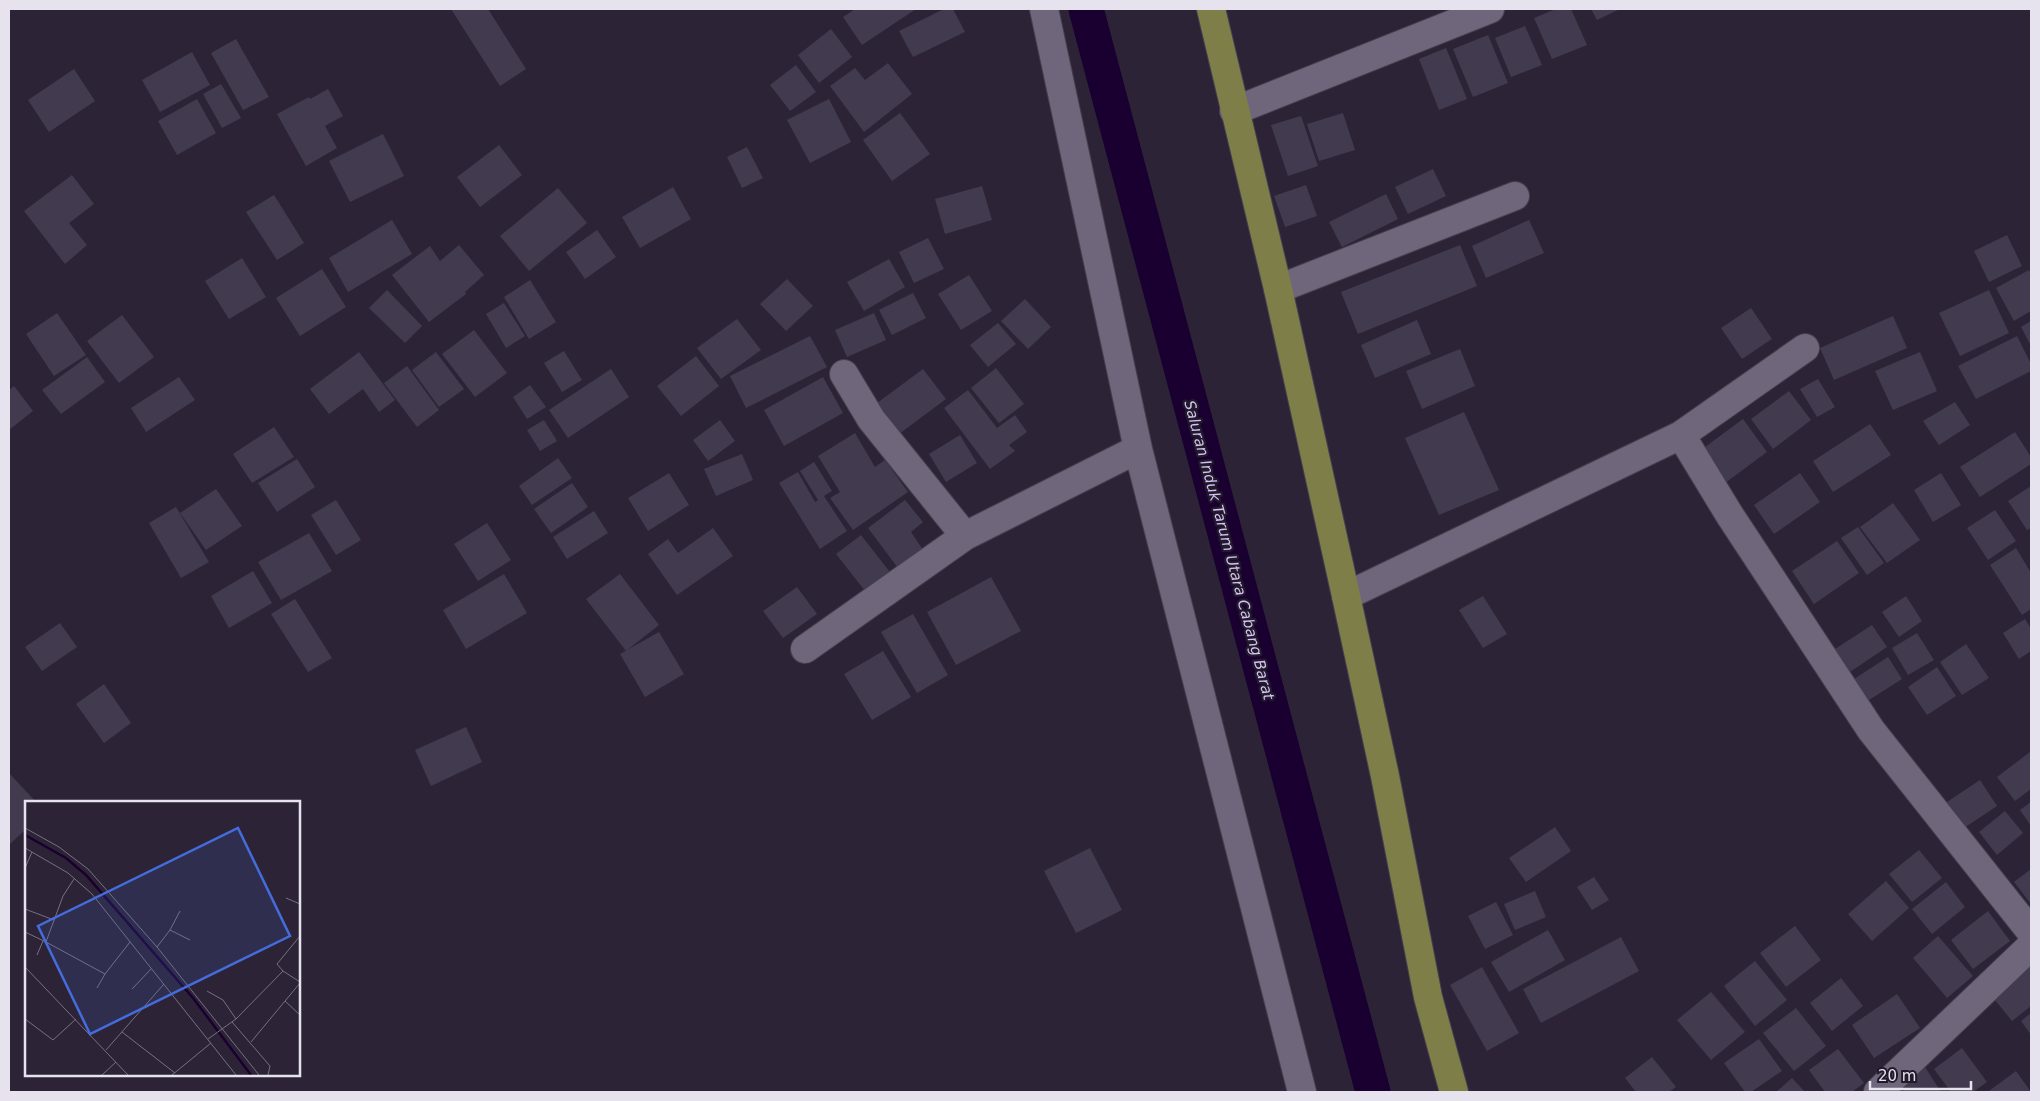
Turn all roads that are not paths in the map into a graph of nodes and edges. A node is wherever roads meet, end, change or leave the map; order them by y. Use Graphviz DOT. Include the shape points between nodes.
graph roads {
  1 [pos="1044,9"];
  2 [pos="1211,9"];
  3 [pos="1490,9"];
  4 [pos="1234,111"];
  5 [pos="1515,196"];
  6 [pos="1278,289"];
  7 [pos="1805,348"];
  8 [pos="844,374"];
  9 [pos="1681,435"];
  10 [pos="1138,449"];
  11 [pos="965,536"];
  12 [pos="1346,596"];
  13 [pos="805,649"];
  14 [pos="2031,932"];
  15 [pos="2031,946"];
  16 [pos="1882,1091"];
  17 [pos="1302,1092"];
  18 [pos="1454,1092"];
  1 -- 10 [label="street"];
  2 -- 4 [label="main road"];
  3 -- 4 [label="street"];
  4 -- 6 [label="main road"];
  5 -- 6 [label="street"];
  6 -- 12 [label="main road"];
  7 -- 9 [label="street"];
  8 -- 11 [label="street" via="871,419"];
  9 -- 12 [label="street"];
  9 -- 14 [label="street" via="1729,514 1872,730"];
  10 -- 11 [label="street"];
  10 -- 17 [label="street"];
  11 -- 13 [label="street"];
  12 -- 18 [label="main road" via="1428,997"];
  15 -- 16 [label="street"];
}
